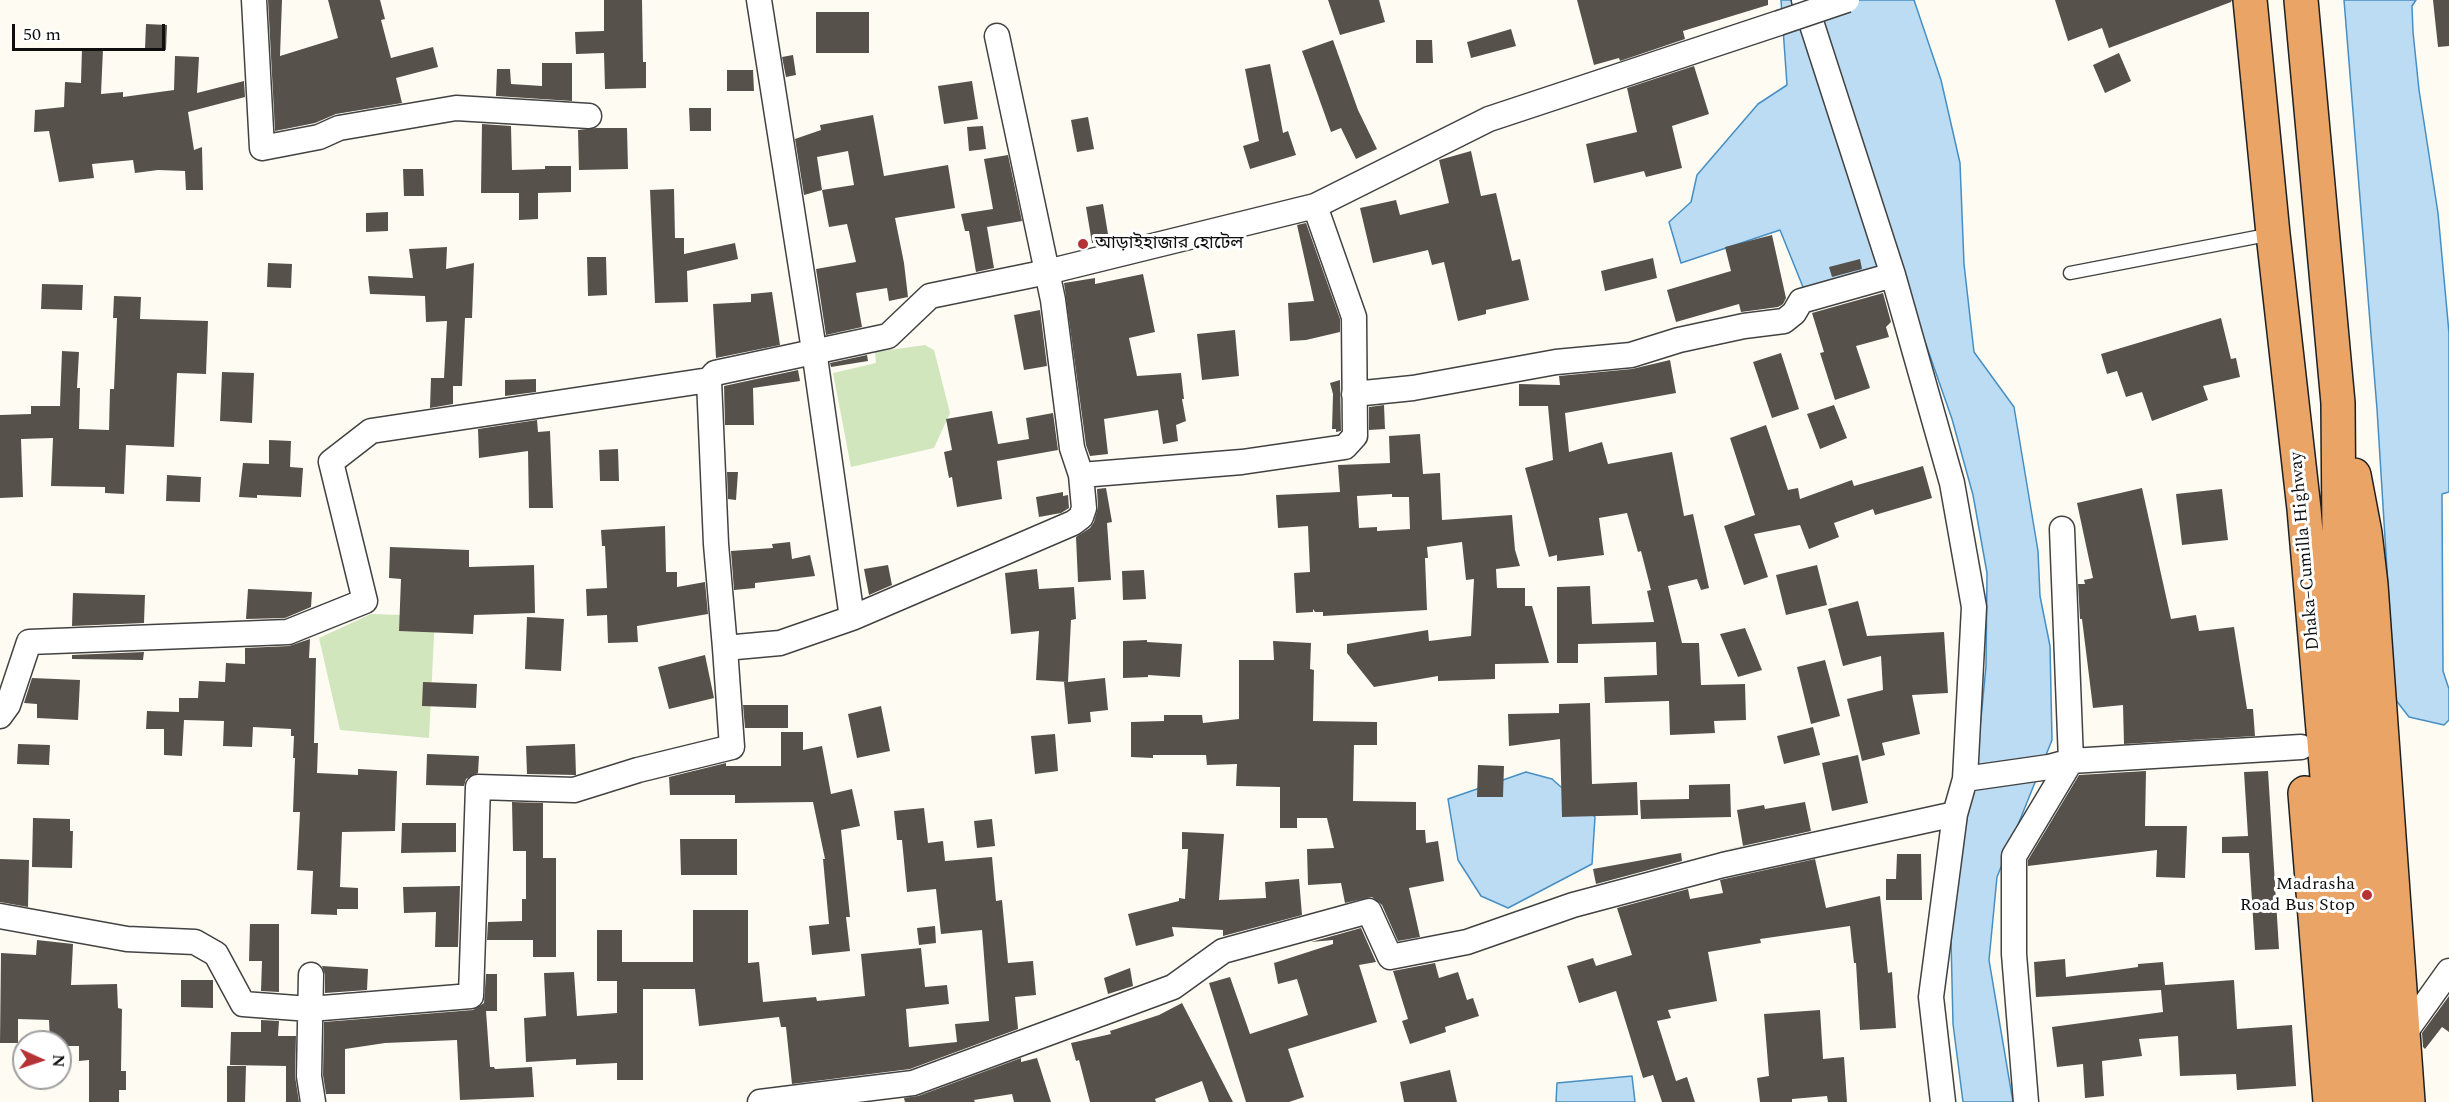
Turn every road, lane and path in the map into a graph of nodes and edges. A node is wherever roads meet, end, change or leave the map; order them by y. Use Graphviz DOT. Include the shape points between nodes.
graph roads {
  1 [pos="254,0"];
  2 [pos="759,0"];
  3 [pos="1804,0"];
  4 [pos="1846,0"];
  5 [pos="2250,0"];
  6 [pos="2301,0"];
  7 [pos="997,36"];
  8 [pos="589,116"];
  9 [pos="1315,206"];
  10 [pos="2273,234"];
  11 [pos="1047,273"];
  12 [pos="2070,273"];
  13 [pos="1893,275"];
  14 [pos="814,350"];
  15 [pos="709,380"];
  16 [pos="1354,394"];
  17 [pos="2338,403"];
  18 [pos="2292,410"];
  19 [pos="1081,475"];
  20 [pos="2062,529"];
  21 [pos="852,618"];
  22 [pos="725,648"];
  23 [pos="0,716"];
  24 [pos="2301,747"];
  25 [pos="2060,764"];
  26 [pos="1968,778"];
  27 [pos="1955,814"];
  28 [pos="0,916"];
  29 [pos="2449,971"];
  30 [pos="311,975"];
  31 [pos="310,1009"];
  32 [pos="2404,1034"];
  33 [pos="313,1102"];
  34 [pos="760,1102"];
  35 [pos="1943,1102"];
  36 [pos="2026,1102"];
  37 [pos="2330,1102"];
  38 [pos="2355,1102"];
  39 [pos="2383,1102"];
  40 [pos="2408,1102"];
  1 -- 8 [label="street" via="262,148 319,137 339,128 456,108"];
  2 -- 14 [label="street"];
  3 -- 13 [label="street"];
  4 -- 9 [label="street, bridge" via="1488,119"];
  5 -- 10 [label="highway, Dhaka–Cumilla Highway"];
  6 -- 17 [label="highway, Dhaka–Cumilla Highway"];
  7 -- 11 [label="street"];
  9 -- 11 [label="street"];
  9 -- 16 [label="street" via="1354,317"];
  10 -- 12 [label="lane"];
  10 -- 18 [label="highway, Dhaka–Cumilla Highway"];
  11 -- 14 [label="street" via="930,296 888,336"];
  11 -- 19 [label="street" via="1072,448"];
  13 -- 16 [label="street" via="1801,301 1784,321 1679,340 1631,356 1556,362 1413,388"];
  13 -- 26 [label="street" via="1952,483 1974,607"];
  14 -- 15 [label="street" via="715,373"];
  14 -- 21 [label="street"];
  15 -- 22 [label="street"];
  15 -- 23 [label="street" via="371,431 331,462 365,601 288,632 29,642 8,705"];
  16 -- 19 [label="street" via="1354,436 1345,447 1242,462"];
  17 -- 32 [label="highway" via="2355,477 2371,585"];
  17 -- 39 [label="highway, Dhaka–Cumilla Highway" via="2339,536"];
  18 -- 24 [label="highway" via="2280,493"];
  18 -- 38 [label="highway, Dhaka–Cumilla Highway"];
  19 -- 21 [label="street" via="1084,508 1073,523"];
  20 -- 25 [label="street"];
  21 -- 22 [label="street" via="780,643"];
  22 -- 31 [label="street" via="732,747 574,790 478,787 471,996"];
  24 -- 25 [label="street"];
  24 -- 37 [label="highway"];
  25 -- 26 [label="street"];
  25 -- 36 [label="street" via="2014,856 2013,954"];
  26 -- 27 [label="street"];
  27 -- 34 [label="street" via="1723,865 1574,905 1467,942 1390,957 1369,911 1223,951 1173,987 913,1083"];
  27 -- 35 [label="street" via="1931,997"];
  28 -- 31 [label="street" via="127,939 195,942 216,954 243,1004"];
  29 -- 32 [label="street"];
  30 -- 31 [label="street"];
  31 -- 33 [label="street" via="309,1076"];
  32 -- 40 [label="highway"];
}
